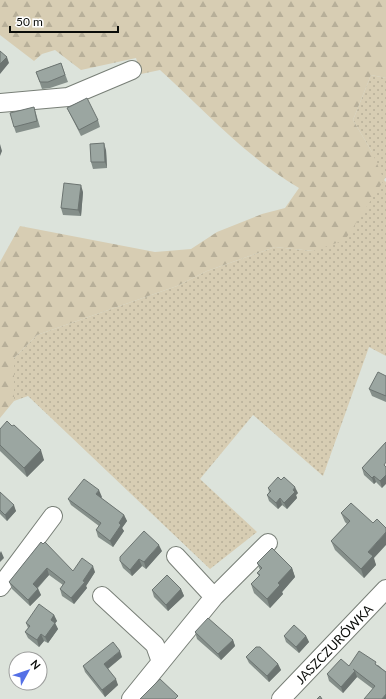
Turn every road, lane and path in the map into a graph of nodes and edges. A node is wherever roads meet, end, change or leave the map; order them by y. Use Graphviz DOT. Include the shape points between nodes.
graph roads {
  1 [pos="132,70"];
  2 [pos="0,103"];
  3 [pos="53,516"];
  4 [pos="268,543"];
  5 [pos="176,556"];
  6 [pos="0,587"];
  7 [pos="386,589"];
  8 [pos="102,596"];
  9 [pos="214,597"];
  10 [pos="161,662"];
  11 [pos="131,699"];
  12 [pos="281,699"];
  1 -- 2 [label="street" via="68,97"];
  3 -- 6 [label="street"];
  4 -- 9 [label="street"];
  5 -- 9 [label="street"];
  7 -- 12 [label="street, JASZCZURÓWKA"];
  8 -- 10 [label="street" via="155,645"];
  9 -- 10 [label="street"];
  10 -- 11 [label="street"];
}
